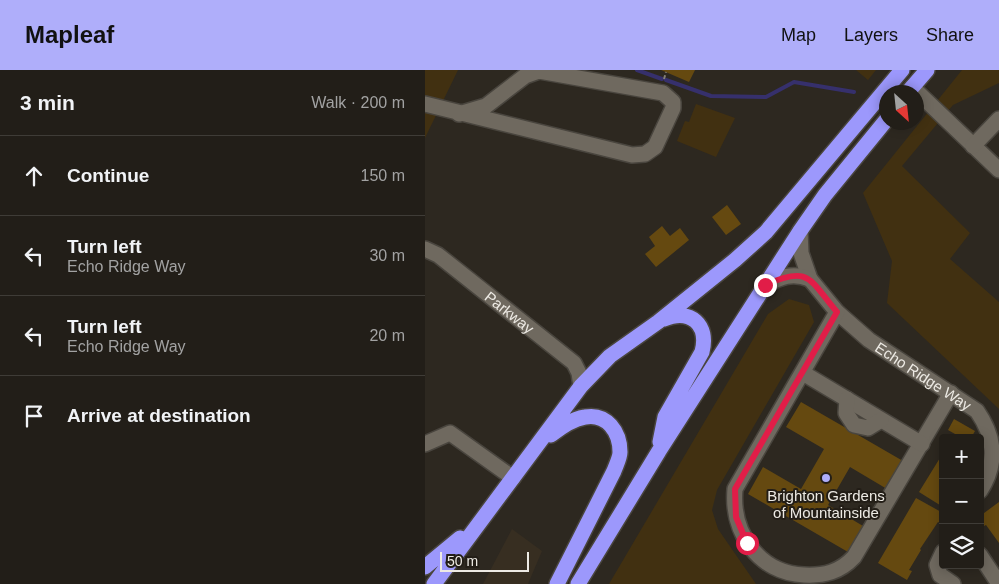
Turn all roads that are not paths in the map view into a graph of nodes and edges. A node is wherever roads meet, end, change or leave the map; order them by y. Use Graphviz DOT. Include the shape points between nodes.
graph roads {
  1 [pos="902,70"];
  2 [pos="927,70"];
  3 [pos="914,85"];
  4 [pos="924,102"];
  5 [pos="425,104"];
  6 [pos="459,114"];
  7 [pos="999,119"];
  8 [pos="879,128"];
  9 [pos="973,146"];
  10 [pos="999,170"];
  11 [pos="800,231"];
  12 [pos="425,250"];
  13 [pos="809,279"];
  14 [pos="765,285"];
  15 [pos="837,312"];
  16 [pos="658,322"];
  17 [pos="803,373"];
  18 [pos="581,386"];
  19 [pos="951,393"];
  20 [pos="425,444"];
  21 [pos="922,444"];
  22 [pos="535,449"];
  23 [pos="659,451"];
  24 [pos="513,478"];
  25 [pos="984,481"];
  26 [pos="477,525"];
  27 [pos="939,561"];
  28 [pos="984,562"];
  29 [pos="425,567"];
  30 [pos="434,584"];
  31 [pos="557,584"];
  32 [pos="578,584"];
  33 [pos="953,584"];
  34 [pos="999,584"];
  1 -- 16 [label="highway" via="766,232"];
  2 -- 3 [label="highway"];
  4 -- 9 [label="street"];
  5 -- 6 [label="street"];
  6 -- 6 [label="street" via="639,155 651,152 655,147 673,102 663,93 539,71 525,76 486,106"];
  7 -- 9 [label="street"];
  8 -- 11 [label="highway"];
  9 -- 10 [label="street"];
  11 -- 13 [label="street, Echo Ridge Way" via="801,253"];
  11 -- 14 [label="highway"];
  12 -- 18 [label="street, Parkway" via="438,255 574,363"];
  13 -- 14 [label="street" via="787,275"];
  13 -- 15 [label="street, Echo Ridge Way"];
  14 -- 23 [label="highway"];
  15 -- 17 [label="street"];
  15 -- 19 [label="street, Echo Ridge Way" via="869,340"];
  16 -- 18 [label="highway" via="610,356"];
  16 -- 23 [label="highway" via="679,315 691,318 701,328 704,344 665,418"];
  17 -- 21 [label="street"];
  17 -- 21 [label="street" via="735,489 739,526 754,552 769,565 786,573 810,576 829,573 846,565"];
  18 -- 22 [label="highway"];
  19 -- 21 [label="street"];
  19 -- 25 [label="street, Echo Ridge Way" via="977,411 987,426 992,445 991,463"];
  20 -- 24 [label="street" via="450,433"];
  22 -- 24 [label="highway"];
  22 -- 31 [label="highway" via="566,424 585,417 599,417 609,422 617,436 620,454 615,471"];
  23 -- 32 [label="highway"];
  24 -- 26 [label="highway"];
  26 -- 29 [label="highway"];
  26 -- 30 [label="highway"];
  27 -- 33 [label="street" via="940,575"];
  28 -- 34 [label="street"];
}
